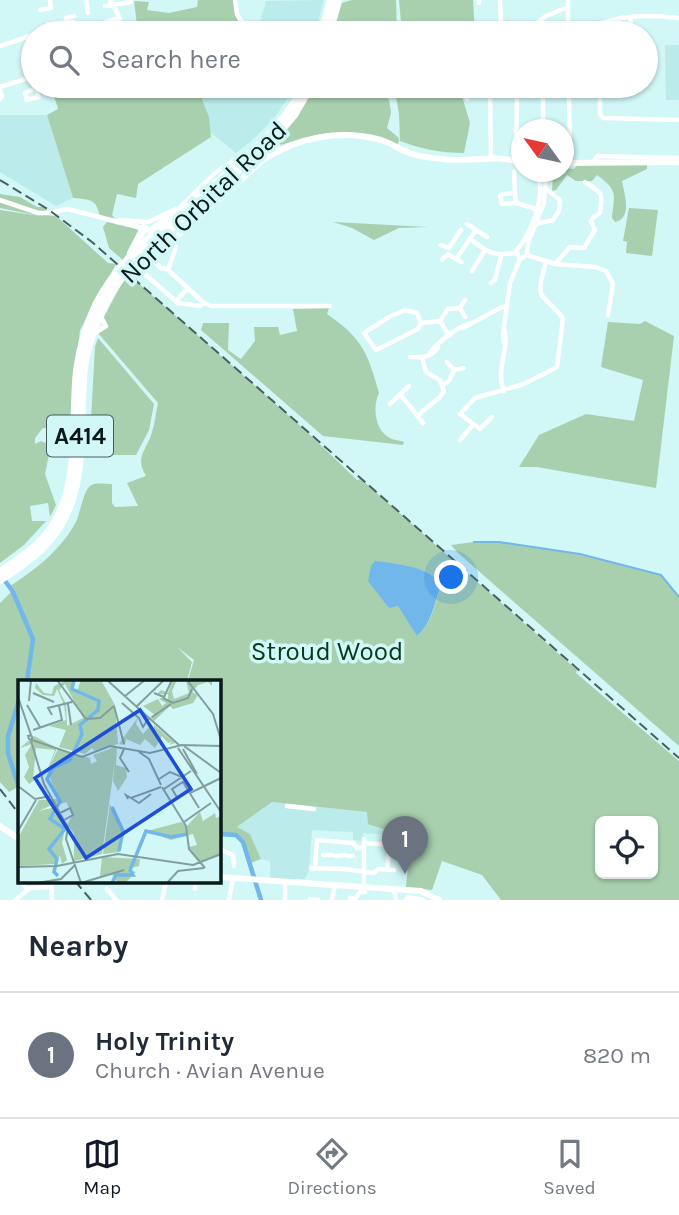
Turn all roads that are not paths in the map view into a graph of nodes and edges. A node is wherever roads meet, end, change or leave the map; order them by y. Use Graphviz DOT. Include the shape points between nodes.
graph roads {
  1 [pos="50,0"];
  2 [pos="86,0"];
  3 [pos="235,0"];
  4 [pos="331,0"];
  5 [pos="338,0"];
  6 [pos="500,0"];
  7 [pos="568,0"];
  8 [pos="112,2"];
  9 [pos="131,2"];
  10 [pos="105,6"];
  11 [pos="568,7"];
  12 [pos="40,10"];
  13 [pos="88,13"];
  14 [pos="630,17"];
  15 [pos="120,18"];
  16 [pos="679,18"];
  17 [pos="74,19"];
  18 [pos="66,21"];
  19 [pos="110,21"];
  20 [pos="121,21"];
  21 [pos="241,21"];
  22 [pos="325,21"];
  23 [pos="332,21"];
  24 [pos="501,21"];
  25 [pos="541,21"];
  26 [pos="568,21"];
  27 [pos="613,21"];
  28 [pos="630,21"];
  29 [pos="21,39"];
  30 [pos="0,46"];
  31 [pos="21,81"];
  32 [pos="0,89"];
  33 [pos="296,98"];
  34 [pos="304,98"];
  35 [pos="490,98"];
  36 [pos="517,98"];
  37 [pos="543,98"];
  38 [pos="569,98"];
  39 [pos="600,98"];
  40 [pos="0,99"];
  41 [pos="518,119"];
  42 [pos="543,119"];
  43 [pos="568,119"];
  44 [pos="679,120"];
  45 [pos="277,135"];
  46 [pos="263,149"];
  47 [pos="276,149"];
  48 [pos="253,150"];
  49 [pos="491,158"];
  50 [pos="234,160"];
  51 [pos="679,160"];
  52 [pos="511,161"];
  53 [pos="574,162"];
  54 [pos="514,182"];
  55 [pos="538,182"];
  56 [pos="545,182"];
  57 [pos="585,182"];
  58 [pos="544,188"];
  59 [pos="515,193"];
  60 [pos="0,200"];
  61 [pos="516,203"];
  62 [pos="177,209"];
  63 [pos="536,209"];
  64 [pos="117,222"];
  65 [pos="467,224"];
  66 [pos="536,224"];
  67 [pos="149,230"];
  68 [pos="461,230"];
  69 [pos="476,230"];
  70 [pos="487,237"];
  71 [pos="174,239"];
  72 [pos="470,239"];
  73 [pos="454,240"];
  74 [pos="440,245"];
  75 [pos="464,247"];
  76 [pos="520,247"];
  77 [pos="485,250"];
  78 [pos="527,252"];
  79 [pos="516,253"];
  80 [pos="148,256"];
  81 [pos="501,256"];
  82 [pos="520,258"];
  83 [pos="442,260"];
  84 [pos="546,262"];
  85 [pos="132,264"];
  86 [pos="555,264"];
  87 [pos="167,269"];
  88 [pos="472,271"];
  89 [pos="119,275"];
  90 [pos="491,283"];
  91 [pos="188,288"];
  92 [pos="465,300"];
  93 [pos="179,303"];
  94 [pos="204,303"];
  95 [pos="330,306"];
  96 [pos="507,307"];
  97 [pos="460,308"];
  98 [pos="608,315"];
  99 [pos="465,317"];
  100 [pos="440,321"];
  101 [pos="421,323"];
  102 [pos="449,336"];
  103 [pos="410,357"];
  104 [pos="422,358"];
  105 [pos="447,362"];
  106 [pos="464,368"];
  107 [pos="454,370"];
  108 [pos="443,385"];
  109 [pos="409,386"];
  110 [pos="504,391"];
  111 [pos="400,394"];
  112 [pos="390,404"];
  113 [pos="418,415"];
  114 [pos="492,417"];
  115 [pos="423,423"];
  116 [pos="472,425"];
  117 [pos="460,440"];
  118 [pos="2,575"];
  119 [pos="287,806"];
  120 [pos="314,809"];
  121 [pos="0,826"];
  122 [pos="18,838"];
  123 [pos="363,843"];
  124 [pos="220,849"];
  125 [pos="320,855"];
  126 [pos="349,856"];
  127 [pos="234,866"];
  128 [pos="387,870"];
  129 [pos="394,870"];
  130 [pos="364,873"];
  131 [pos="220,877"];
  132 [pos="233,878"];
  133 [pos="285,881"];
  134 [pos="23,883"];
  135 [pos="196,883"];
  136 [pos="51,884"];
  137 [pos="335,885"];
  138 [pos="363,888"];
  139 [pos="27,889"];
  140 [pos="107,889"];
  141 [pos="195,889"];
  142 [pos="394,889"];
  143 [pos="350,898"];
  144 [pos="310,899"];
  145 [pos="15,900"];
  146 [pos="52,900"];
  147 [pos="116,900"];
  148 [pos="229,900"];
  149 [pos="285,900"];
  150 [pos="318,900"];
  151 [pos="332,900"];
  152 [pos="397,900"];
  153 [pos="406,900"];
  154 [pos="424,900"];
  155 [pos="439,900"];
  1 -- 12 [label="street" via="51,8"];
  2 -- 13 [label="street"];
  3 -- 21 [label="street"];
  4 -- 22 [label="highway"];
  5 -- 23 [label="highway"];
  6 -- 24 [label="street"];
  7 -- 11 [label="street"];
  8 -- 9 [label="street"];
  8 -- 10 [label="street"];
  8 -- 15 [label="street"];
  11 -- 25 [label="street"];
  11 -- 26 [label="street"];
  14 -- 16 [label="street"];
  14 -- 27 [label="street"];
  14 -- 28 [label="street"];
  15 -- 19 [label="street"];
  15 -- 20 [label="street"];
  17 -- 18 [label="street"];
  29 -- 30 [label="street"];
  31 -- 32 [label="street"];
  32 -- 40 [label="street"];
  33 -- 48 [label="highway, North Orbital Road / A414"];
  34 -- 45 [label="highway, North Orbital Road / A414"];
  35 -- 49 [label="street"];
  36 -- 41 [label="street"];
  37 -- 42 [label="street"];
  38 -- 43 [label="street"];
  39 -- 44 [label="street" via="603,118"];
  45 -- 46 [label="highway, North Orbital Road / A414"];
  45 -- 47 [label="highway"];
  46 -- 47 [label="highway"];
  46 -- 85 [label="highway, North Orbital Road / A414"];
  47 -- 49 [label="main road" via="316,136 351,135 381,140 419,156 460,161"];
  47 -- 71 [label="main road"];
  48 -- 50 [label="highway"];
  48 -- 85 [label="highway, North Orbital Road / A414"];
  49 -- 52 [label="main road"];
  50 -- 62 [label="street"];
  51 -- 53 [label="main road"];
  54 -- 59 [label="street"];
  55 -- 63 [label="street"];
  56 -- 58 [label="street"];
  57 -- 86 [label="street" via="602,195 600,213 591,221 595,230 584,248 570,247"];
  58 -- 66 [label="street"];
  58 -- 66 [label="street" via="560,200 560,208 553,220"];
  59 -- 61 [label="street"];
  59 -- 61 [label="street" via="500,196 502,204"];
  60 -- 64 [label="street" via="38,212 64,209"];
  61 -- 63 [label="street"];
  62 -- 64 [label="street" via="148,222"];
  62 -- 67 [label="street"];
  63 -- 76 [label="street"];
  64 -- 67 [label="street"];
  65 -- 69 [label="street"];
  66 -- 78 [label="street"];
  67 -- 71 [label="main road"];
  67 -- 85 [label="highway"];
  68 -- 73 [label="street"];
  69 -- 70 [label="street"];
  69 -- 72 [label="street"];
  71 -- 87 [label="street" via="176,247"];
  72 -- 75 [label="street"];
  72 -- 77 [label="street"];
  73 -- 74 [label="street" via="447,248"];
  73 -- 75 [label="street"];
  75 -- 83 [label="street" via="458,260 448,254"];
  76 -- 78 [label="street"];
  76 -- 79 [label="street"];
  77 -- 81 [label="street"];
  77 -- 88 [label="street"];
  78 -- 82 [label="street"];
  78 -- 84 [label="street"];
  79 -- 81 [label="street"];
  79 -- 82 [label="street"];
  80 -- 87 [label="street"];
  81 -- 90 [label="street"];
  82 -- 96 [label="street"];
  84 -- 86 [label="street"];
  84 -- 110 [label="street" via="540,294 564,318 557,367"];
  85 -- 89 [label="highway, North Orbital Road / A414"];
  85 -- 93 [label="street"];
  86 -- 98 [label="street" via="595,267 608,273 612,284"];
  87 -- 91 [label="street"];
  89 -- 118 [label="highway, North Orbital Road / A414" via="97,303 83,340 64,505 45,536"];
  89 -- 118 [label="highway, North Orbital Road / A414" via="88,349 77,475 68,511 48,543 27,562"];
  91 -- 93 [label="street"];
  91 -- 94 [label="street"];
  92 -- 97 [label="street"];
  93 -- 94 [label="street"];
  94 -- 95 [label="street" via="214,307"];
  96 -- 102 [label="street"];
  96 -- 110 [label="street" via="500,375"];
  97 -- 99 [label="street"];
  97 -- 100 [label="street" via="448,309"];
  100 -- 101 [label="street"];
  100 -- 102 [label="street"];
  101 -- 101 [label="street" via="414,332 376,351 365,332 405,310 417,313"];
  102 -- 104 [label="street"];
  103 -- 104 [label="street"];
  104 -- 108 [label="street" via="426,372"];
  105 -- 107 [label="street"];
  106 -- 107 [label="street"];
  107 -- 108 [label="street"];
  108 -- 113 [label="street" via="440,397"];
  109 -- 111 [label="street"];
  110 -- 116 [label="street" via="468,404 460,414"];
  111 -- 112 [label="street"];
  111 -- 113 [label="street"];
  113 -- 115 [label="street"];
  114 -- 116 [label="street" via="480,429"];
  116 -- 117 [label="street"];
  119 -- 120 [label="street"];
  121 -- 122 [label="main road"];
  123 -- 125 [label="street" via="356,848 353,843 317,840"];
  123 -- 128 [label="street" via="390,845"];
  123 -- 130 [label="street"];
  124 -- 127 [label="street" via="233,855"];
  125 -- 126 [label="street"];
  125 -- 130 [label="street" via="313,868"];
  128 -- 129 [label="street"];
  128 -- 130 [label="street"];
  130 -- 138 [label="street"];
  131 -- 132 [label="main road"];
  132 -- 133 [label="main road"];
  132 -- 148 [label="street"];
  133 -- 137 [label="main road"];
  133 -- 149 [label="street"];
  134 -- 139 [label="street"];
  135 -- 141 [label="street"];
  136 -- 139 [label="street"];
  136 -- 146 [label="street"];
  137 -- 138 [label="main road"];
  137 -- 151 [label="street"];
  138 -- 142 [label="main road"];
  138 -- 143 [label="street" via="355,899"];
  139 -- 145 [label="street"];
  140 -- 147 [label="street"];
  142 -- 152 [label="street"];
  142 -- 155 [label="main road" via="421,891"];
  144 -- 150 [label="street"];
  153 -- 154 [label="street"];
}
